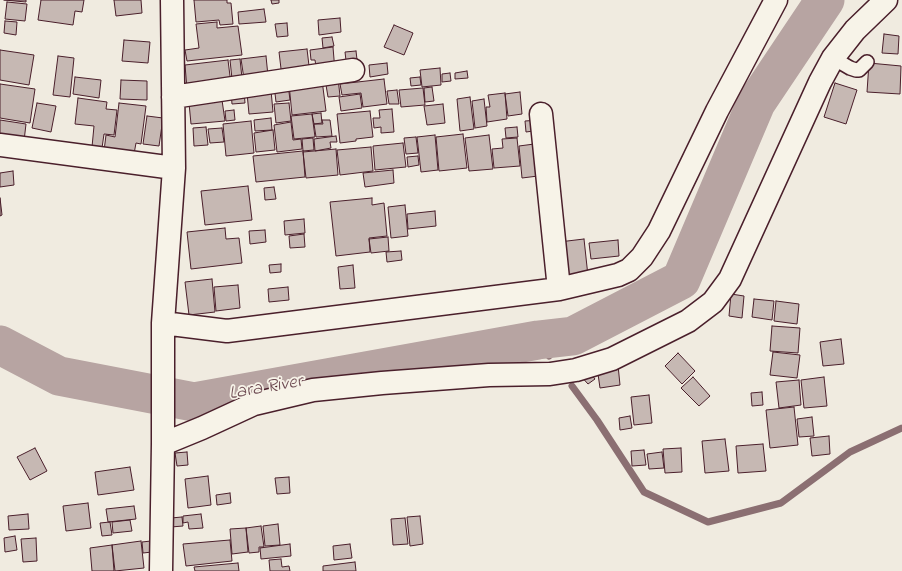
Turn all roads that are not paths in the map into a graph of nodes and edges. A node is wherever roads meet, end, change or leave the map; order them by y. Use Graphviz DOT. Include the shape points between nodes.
graph roads {
  1 [pos="172,0"];
  2 [pos="776,0"];
  3 [pos="886,0"];
  4 [pos="832,58"];
  5 [pos="867,62"];
  6 [pos="353,70"];
  7 [pos="173,97"];
  8 [pos="541,114"];
  9 [pos="0,144"];
  10 [pos="174,168"];
  11 [pos="560,289"];
  12 [pos="163,323"];
  13 [pos="163,444"];
  14 [pos="161,571"];
  1 -- 7 [label="street"];
  2 -- 11 [label="street" via="717,111 659,231 642,257 630,270 618,276"];
  3 -- 4 [label="street" via="855,30"];
  4 -- 5 [label="lane" via="856,70"];
  4 -- 13 [label="street" via="730,279 712,302 688,321 612,359 576,370 550,374 489,375 313,390 254,404"];
  6 -- 7 [label="street"];
  7 -- 10 [label="street"];
  8 -- 11 [label="street"];
  9 -- 10 [label="street"];
  10 -- 12 [label="street"];
  11 -- 12 [label="street" via="227,331"];
  12 -- 13 [label="street"];
  13 -- 14 [label="street"];
}
